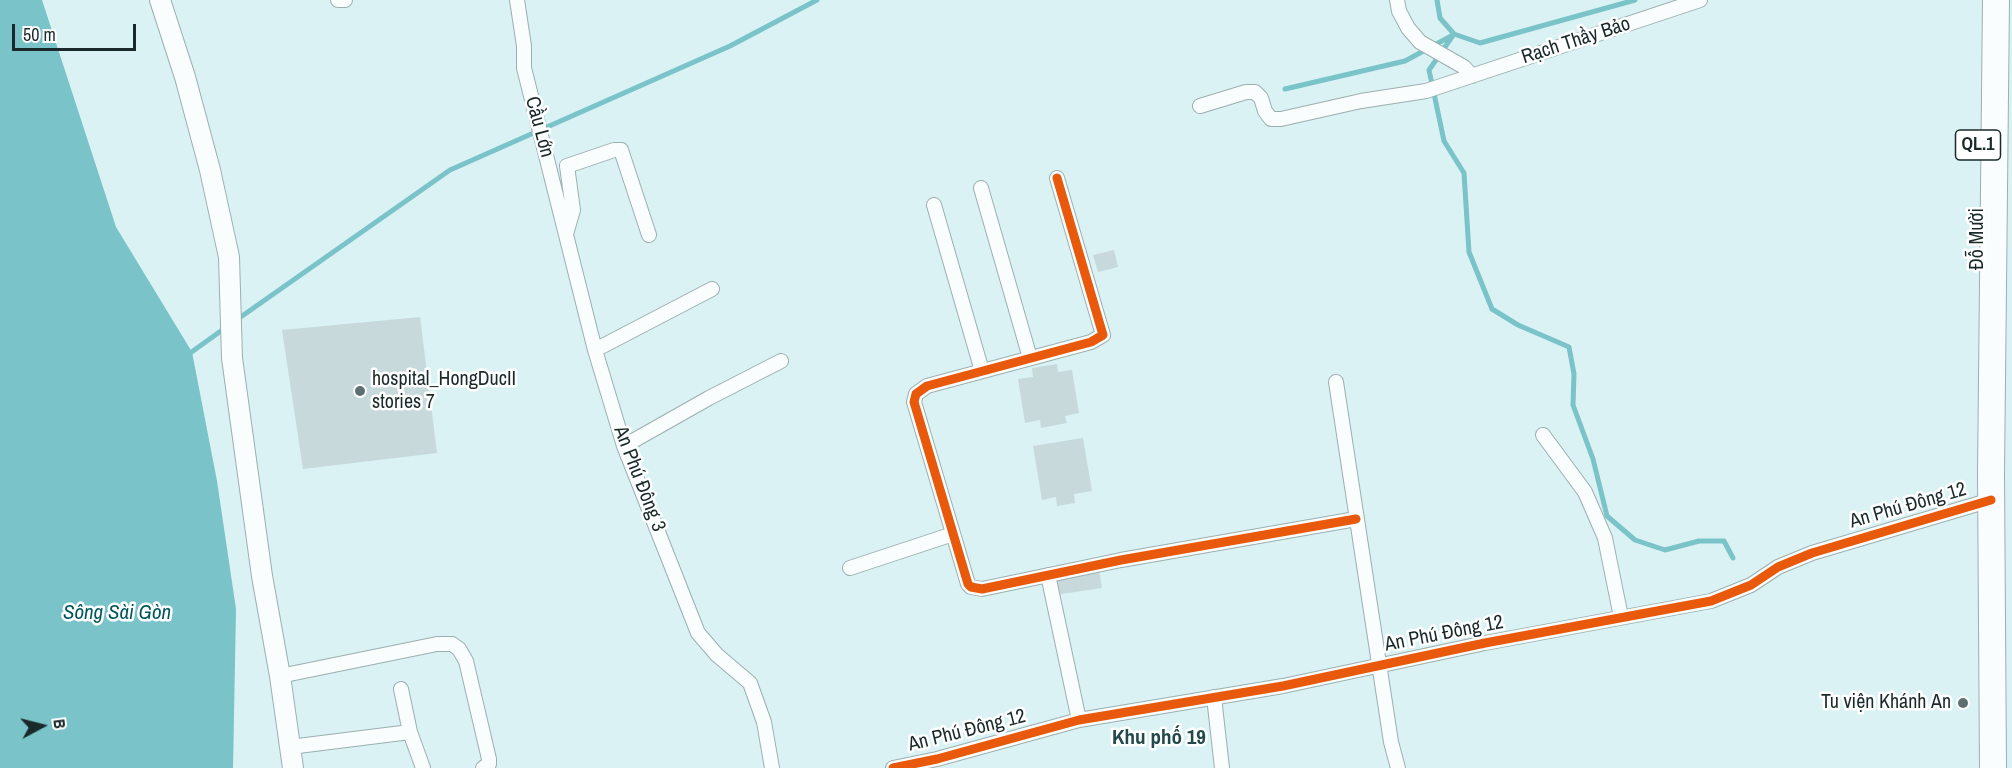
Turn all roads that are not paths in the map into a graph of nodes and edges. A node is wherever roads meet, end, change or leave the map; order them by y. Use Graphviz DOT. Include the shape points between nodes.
graph roads {
  1 [pos="160,0"];
  2 [pos="338,0"];
  3 [pos="345,0"];
  4 [pos="517,0"];
  5 [pos="1398,0"];
  6 [pos="1700,0"];
  7 [pos="1979,0"];
  8 [pos="1996,0"];
  9 [pos="1472,76"];
  10 [pos="1200,106"];
  11 [pos="550,167"];
  12 [pos="1057,178"];
  13 [pos="981,188"];
  14 [pos="934,205"];
  15 [pos="566,234"];
  16 [pos="649,235"];
  17 [pos="711,289"];
  18 [pos="596,350"];
  19 [pos="1030,358"];
  20 [pos="780,361"];
  21 [pos="982,372"];
  22 [pos="1335,382"];
  23 [pos="1543,435"];
  24 [pos="624,446"];
  25 [pos="1990,474"];
  26 [pos="2001,497"];
  27 [pos="1356,519"];
  28 [pos="953,534"];
  29 [pos="850,568"];
  30 [pos="1048,575"];
  31 [pos="1622,617"];
  32 [pos="1379,665"];
  33 [pos="280,676"];
  34 [pos="401,689"];
  35 [pos="1214,697"];
  36 [pos="1079,720"];
  37 [pos="410,732"];
  38 [pos="290,747"];
  39 [pos="293,768"];
  40 [pos="423,768"];
  41 [pos="483,768"];
  42 [pos="772,768"];
  43 [pos="892,768"];
  44 [pos="1222,768"];
  45 [pos="1398,768"];
  46 [pos="1993,768"];
  1 -- 33 [label="street" via="210,170 229,257 232,358"];
  2 -- 3 [label="street"];
  4 -- 11 [label="street, Cầu Lớn" via="524,68"];
  5 -- 9 [label="street" via="1407,28 1422,43 1464,67"];
  6 -- 9 [label="street, Rạch Thầy Bảo"];
  7 -- 25 [label="highway, Đỗ Mười / QL.1" via="1976,442"];
  8 -- 25 [label="highway, Đỗ Mười / QL.1"];
  9 -- 10 [label="street, Rạch Thầy Bảo" via="1426,91 1281,119 1271,118 1255,92"];
  11 -- 15 [label="street, An Phú Đông 3"];
  12 -- 19 [label="street" via="1103,335 1091,342"];
  13 -- 19 [label="street"];
  14 -- 21 [label="street"];
  15 -- 16 [label="street" via="573,210 567,166 621,150"];
  15 -- 18 [label="street, An Phú Đông 3"];
  17 -- 18 [label="street"];
  18 -- 24 [label="street, An Phú Đông 3"];
  19 -- 21 [label="street"];
  20 -- 24 [label="street"];
  21 -- 28 [label="street" via="927,386 916,394 914,402"];
  22 -- 27 [label="street"];
  23 -- 31 [label="street" via="1585,492 1605,537"];
  24 -- 42 [label="street, An Phú Đông 3" via="698,633 750,683 764,722"];
  25 -- 26 [label="highway, Đỗ Mười / QL.1"];
  26 -- 31 [label="street, An Phú Đông 12" via="1812,553 1711,602"];
  26 -- 46 [label="highway, Đỗ Mười / QL.1"];
  27 -- 30 [label="street"];
  27 -- 32 [label="street"];
  28 -- 29 [label="street"];
  28 -- 30 [label="street" via="971,587 982,589"];
  30 -- 36 [label="street"];
  31 -- 32 [label="street, An Phú Đông 12"];
  32 -- 35 [label="street, An Phú Đông 12"];
  32 -- 45 [label="street"];
  33 -- 38 [label="street"];
  33 -- 41 [label="street" via="452,644 466,662 489,759"];
  34 -- 37 [label="street"];
  35 -- 36 [label="street, An Phú Đông 12"];
  35 -- 44 [label="street"];
  36 -- 43 [label="street, An Phú Đông 12"];
  37 -- 38 [label="street"];
  37 -- 40 [label="street"];
  38 -- 39 [label="street"];
}
